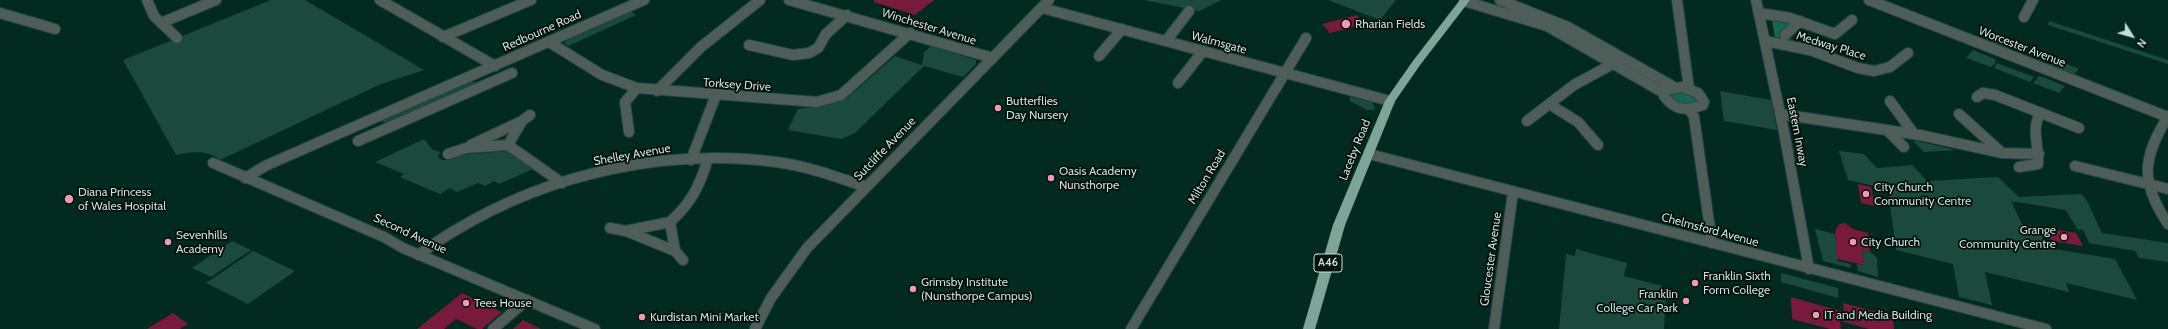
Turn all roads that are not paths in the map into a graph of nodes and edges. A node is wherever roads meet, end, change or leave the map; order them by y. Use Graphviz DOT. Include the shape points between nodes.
graph roads {
  1 [pos="147,0"];
  2 [pos="216,0"];
  3 [pos="380,0"];
  4 [pos="644,0"];
  5 [pos="760,0"];
  6 [pos="790,0"];
  7 [pos="1049,0"];
  8 [pos="1500,0"];
  9 [pos="1677,0"];
  10 [pos="1756,0"];
  11 [pos="1868,0"];
  12 [pos="2033,0"];
  13 [pos="526,1"];
  14 [pos="1464,1"];
  15 [pos="1042,8"];
  16 [pos="1190,11"];
  17 [pos="0,13"];
  18 [pos="1759,13"];
  19 [pos="847,15"];
  20 [pos="2024,17"];
  21 [pos="1542,20"];
  22 [pos="1852,20"];
  23 [pos="1800,21"];
  24 [pos="161,23"];
  25 [pos="55,29"];
  26 [pos="1122,29"];
  27 [pos="910,33"];
  28 [pos="1786,35"];
  29 [pos="443,37"];
  30 [pos="177,38"];
  31 [pos="1306,38"];
  32 [pos="1166,41"];
  33 [pos="1765,41"];
  34 [pos="549,42"];
  35 [pos="749,45"];
  36 [pos="1203,51"];
  37 [pos="1908,53"];
  38 [pos="1099,56"];
  39 [pos="993,58"];
  40 [pos="1624,58"];
  41 [pos="1614,64"];
  42 [pos="494,66"];
  43 [pos="512,73"];
  44 [pos="1285,73"];
  45 [pos="472,76"];
  46 [pos="1178,83"];
  47 [pos="484,86"];
  48 [pos="1674,87"];
  49 [pos="636,88"];
  50 [pos="1689,89"];
  51 [pos="657,91"];
  52 [pos="1664,93"];
  53 [pos="716,95"];
  54 [pos="1977,97"];
  55 [pos="1390,101"];
  56 [pos="1890,101"];
  57 [pos="1549,104"];
  58 [pos="1690,110"];
  59 [pos="2040,113"];
  60 [pos="1780,114"];
  61 [pos="1959,114"];
  62 [pos="530,115"];
  63 [pos="2168,116"];
  64 [pos="372,120"];
  65 [pos="522,121"];
  66 [pos="1527,121"];
  67 [pos="2079,128"];
  68 [pos="384,130"];
  69 [pos="628,132"];
  70 [pos="1889,132"];
  71 [pos="1914,134"];
  72 [pos="358,141"];
  73 [pos="508,145"];
  74 [pos="1598,145"];
  75 [pos="1904,147"];
  76 [pos="466,148"];
  77 [pos="2002,152"];
  78 [pos="448,154"];
  79 [pos="1368,154"];
  80 [pos="2039,154"];
  81 [pos="708,159"];
  82 [pos="691,160"];
  83 [pos="213,163"];
  84 [pos="2075,166"];
  85 [pos="2018,167"];
  86 [pos="245,178"];
  87 [pos="562,183"];
  88 [pos="2147,183"];
  89 [pos="866,187"];
  90 [pos="2168,189"];
  91 [pos="1513,192"];
  92 [pos="670,222"];
  93 [pos="2168,224"];
  94 [pos="610,228"];
  95 [pos="626,231"];
  96 [pos="1712,243"];
  97 [pos="418,255"];
  98 [pos="1809,269"];
  99 [pos="527,300"];
  100 [pos="493,329"];
  101 [pos="595,329"];
  102 [pos="755,329"];
  103 [pos="1131,329"];
  104 [pos="1309,329"];
  105 [pos="1494,329"];
  106 [pos="2046,329"];
  1 -- 24 [label="street" via="147,5"];
  2 -- 24 [label="street"];
  3 -- 29 [label="street"];
  4 -- 34 [label="street, Redbourne Road"];
  5 -- 51 [label="street" via="701,47"];
  6 -- 19 [label="street, Winchester Avenue"];
  7 -- 15 [label="street, Sutcliffe Avenue"];
  8 -- 21 [label="street"];
  9 -- 50 [label="street"];
  10 -- 18 [label="street, Eastern Inway"];
  11 -- 63 [label="street, Worcester Avenue"];
  12 -- 20 [label="street"];
  13 -- 29 [label="street"];
  14 -- 21 [label="street"];
  14 -- 55 [label="highway, Laceby Road / A46" via="1416,62"];
  15 -- 26 [label="street, Walmsgate"];
  15 -- 39 [label="street, Sutcliffe Avenue"];
  16 -- 32 [label="street"];
  17 -- 25 [label="street"];
  18 -- 23 [label="street"];
  18 -- 33 [label="street, Eastern Inway"];
  19 -- 27 [label="street, Winchester Avenue"];
  19 -- 35 [label="street" via="826,34 818,48 809,53 793,55"];
  21 -- 40 [label="street"];
  21 -- 41 [label="street"];
  22 -- 23 [label="street" via="1835,34"];
  23 -- 28 [label="street"];
  24 -- 30 [label="street" via="162,27"];
  26 -- 32 [label="street, Walmsgate"];
  26 -- 38 [label="street"];
  27 -- 39 [label="street, Winchester Avenue"];
  27 -- 53 [label="street, Torksey Drive" via="849,89 830,99 817,102"];
  29 -- 42 [label="street"];
  31 -- 44 [label="street, Milton Road"];
  32 -- 36 [label="street, Walmsgate"];
  33 -- 37 [label="street, Medway Place" via="1810,50 1858,68 1874,71 1890,67"];
  33 -- 60 [label="street, Eastern Inway"];
  34 -- 42 [label="street, Redbourne Road"];
  34 -- 49 [label="street, Torksey Drive" via="602,75"];
  36 -- 44 [label="street, Walmsgate"];
  36 -- 46 [label="street"];
  39 -- 89 [label="street, Sutcliffe Avenue"];
  40 -- 41 [label="street"];
  40 -- 48 [label="street"];
  41 -- 52 [label="street"];
  41 -- 57 [label="street" via="1574,85"];
  42 -- 45 [label="street, Redbourne Road"];
  43 -- 47 [label="street"];
  44 -- 55 [label="street, Walmsgate"];
  44 -- 103 [label="street, Milton Road"];
  45 -- 47 [label="street"];
  45 -- 64 [label="street, Redbourne Road"];
  47 -- 68 [label="street"];
  48 -- 50 [label="street"];
  48 -- 52 [label="street"];
  49 -- 51 [label="street, Torksey Drive"];
  49 -- 69 [label="street" via="625,102"];
  50 -- 58 [label="street" via="1700,95 1704,102 1700,108"];
  51 -- 53 [label="street, Torksey Drive"];
  52 -- 58 [label="street" via="1670,103"];
  53 -- 82 [label="street"];
  54 -- 59 [label="street" via="1988,93"];
  55 -- 79 [label="highway, Laceby Road / A46"];
  56 -- 71 [label="street"];
  57 -- 66 [label="street"];
  57 -- 74 [label="street" via="1578,122"];
  58 -- 96 [label="street" via="1694,117"];
  59 -- 67 [label="street"];
  59 -- 80 [label="street" via="2034,123"];
  60 -- 70 [label="street"];
  60 -- 98 [label="street, Eastern Inway"];
  61 -- 77 [label="street"];
  62 -- 65 [label="street"];
  63 -- 88 [label="street" via="2157,132 2148,153"];
  64 -- 68 [label="street"];
  64 -- 86 [label="street, Redbourne Road" via="267,165"];
  65 -- 73 [label="street"];
  65 -- 76 [label="street"];
  68 -- 72 [label="street"];
  70 -- 71 [label="street"];
  70 -- 75 [label="street"];
  71 -- 77 [label="street"];
  73 -- 76 [label="street"];
  73 -- 87 [label="street"];
  76 -- 78 [label="street"];
  77 -- 80 [label="street"];
  79 -- 91 [label="street, Chelmsford Avenue"];
  79 -- 104 [label="highway, Laceby Road / A46" via="1339,225"];
  80 -- 85 [label="street" via="2038,164"];
  81 -- 82 [label="street, Shelley Avenue"];
  81 -- 89 [label="street, Shelley Avenue" via="775,162 817,171"];
  81 -- 92 [label="street" via="696,195"];
  82 -- 87 [label="street, Shelley Avenue" via="634,166"];
  83 -- 86 [label="street, Second Avenue"];
  84 -- 88 [label="street"];
  86 -- 97 [label="street, Second Avenue" via="384,236"];
  87 -- 97 [label="street, Shelley Avenue" via="491,210 440,239"];
  88 -- 90 [label="street"];
  88 -- 93 [label="street" via="2157,208"];
  89 -- 102 [label="street, Sutcliffe Avenue" via="807,248 789,271"];
  91 -- 96 [label="street, Chelmsford Avenue"];
  91 -- 105 [label="street, Gloucester Avenue"];
  92 -- 95 [label="street"];
  92 -- 95 [label="street" via="679,256"];
  94 -- 95 [label="street"];
  96 -- 98 [label="street, Chelmsford Avenue"];
  97 -- 99 [label="street, Second Avenue"];
  98 -- 106 [label="street, Chelmsford Avenue"];
  99 -- 100 [label="street"];
  99 -- 101 [label="street, Second Avenue"];
}
